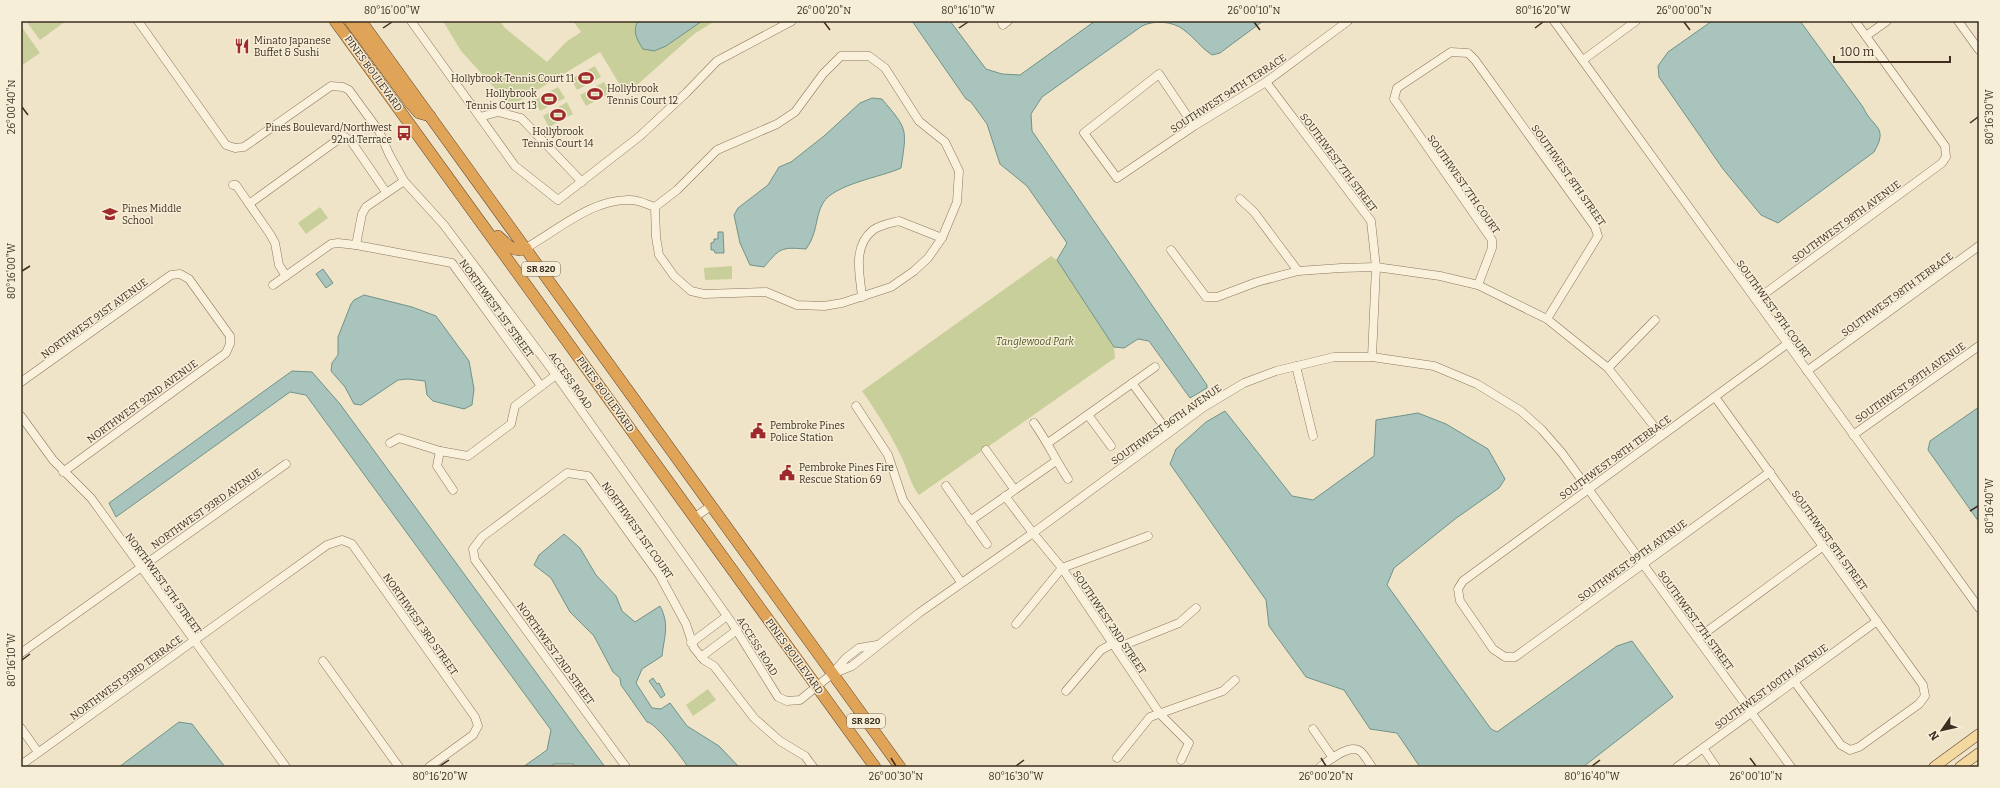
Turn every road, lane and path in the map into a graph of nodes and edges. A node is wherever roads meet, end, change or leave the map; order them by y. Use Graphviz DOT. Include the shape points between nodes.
graph roads {
  1 [pos="138,21"];
  2 [pos="335,21"];
  3 [pos="350,21"];
  4 [pos="361,21"];
  5 [pos="411,21"];
  6 [pos="792,21"];
  7 [pos="1348,21"];
  8 [pos="1554,21"];
  9 [pos="1636,21"];
  10 [pos="1856,21"];
  11 [pos="1887,21"];
  12 [pos="1958,21"];
  13 [pos="1866,36"];
  14 [pos="1979,50"];
  15 [pos="1583,60"];
  16 [pos="1266,82"];
  17 [pos="1394,99"];
  18 [pos="430,116"];
  19 [pos="480,117"];
  20 [pos="1194,126"];
  21 [pos="404,180"];
  22 [pos="582,182"];
  23 [pos="233,185"];
  24 [pos="386,192"];
  25 [pos="1240,199"];
  26 [pos="249,204"];
  27 [pos="655,207"];
  28 [pos="482,222"];
  29 [pos="942,238"];
  30 [pos="356,245"];
  31 [pos="1979,246"];
  32 [pos="526,248"];
  33 [pos="1171,250"];
  34 [pos="1376,267"];
  35 [pos="1298,271"];
  36 [pos="286,276"];
  37 [pos="273,285"];
  38 [pos="1478,286"];
  39 [pos="862,297"];
  40 [pos="1756,300"];
  41 [pos="1547,318"];
  42 [pos="1655,320"];
  43 [pos="230,344"];
  44 [pos="1787,344"];
  45 [pos="1979,346"];
  46 [pos="1372,357"];
  47 [pos="1155,366"];
  48 [pos="1296,366"];
  49 [pos="1608,368"];
  50 [pos="1807,371"];
  51 [pos="556,376"];
  52 [pos="21,382"];
  53 [pos="1132,383"];
  54 [pos="542,386"];
  55 [pos="1715,397"];
  56 [pos="856,406"];
  57 [pos="1088,414"];
  58 [pos="21,416"];
  59 [pos="1034,423"];
  60 [pos="1168,432"];
  61 [pos="1661,435"];
  62 [pos="1853,435"];
  63 [pos="1313,436"];
  64 [pos="390,443"];
  65 [pos="1048,443"];
  66 [pos="1111,446"];
  67 [pos="986,450"];
  68 [pos="440,451"];
  69 [pos="1056,461"];
  70 [pos="286,464"];
  71 [pos="63,472"];
  72 [pos="1770,472"];
  73 [pos="1068,479"];
  74 [pos="946,486"];
  75 [pos="1014,489"];
  76 [pos="1588,489"];
  77 [pos="453,490"];
  78 [pos="1005,496"];
  79 [pos="711,506"];
  80 [pos="696,517"];
  81 [pos="970,521"];
  82 [pos="1032,533"];
  83 [pos="1148,536"];
  84 [pos="342,540"];
  85 [pos="987,544"];
  86 [pos="1822,547"];
  87 [pos="473,549"];
  88 [pos="1643,564"];
  89 [pos="140,567"];
  90 [pos="1062,568"];
  91 [pos="961,582"];
  92 [pos="1196,608"];
  93 [pos="1979,608"];
  94 [pos="727,616"];
  95 [pos="1877,621"];
  96 [pos="1016,624"];
  97 [pos="736,630"];
  98 [pos="1698,638"];
  99 [pos="194,641"];
  100 [pos="691,643"];
  101 [pos="1112,644"];
  102 [pos="21,653"];
  103 [pos="701,657"];
  104 [pos="1505,657"];
  105 [pos="323,661"];
  106 [pos="832,674"];
  107 [pos="1235,680"];
  108 [pos="1794,681"];
  109 [pos="817,686"];
  110 [pos="1066,691"];
  111 [pos="778,697"];
  112 [pos="1750,713"];
  113 [pos="1160,714"];
  114 [pos="21,728"];
  115 [pos="1313,729"];
  116 [pos="1979,734"];
  117 [pos="1703,748"];
  118 [pos="38,752"];
  119 [pos="1979,753"];
  120 [pos="1117,758"];
  121 [pos="1333,758"];
  122 [pos="1181,760"];
  123 [pos="21,765"];
  124 [pos="1789,766"];
  125 [pos="286,767"];
  126 [pos="399,767"];
  127 [pos="429,767"];
  128 [pos="626,767"];
  129 [pos="813,767"];
  130 [pos="875,767"];
  131 [pos="900,767"];
  132 [pos="1320,767"];
  133 [pos="1372,767"];
  134 [pos="1678,767"];
  135 [pos="1716,767"];
  136 [pos="1934,767"];
  137 [pos="1960,767"];
  1 -- 21 [label="street, ACCESS ROAD" via="226,144 235,148 244,147 331,86 338,86 349,90 370,118"];
  2 -- 28 [label="highway, PINES BOULEVARD / SR 820"];
  3 -- 18 [label="highway" via="410,103 419,113"];
  4 -- 18 [label="highway, PINES BOULEVARD / SR 820"];
  5 -- 19 [label="street"];
  6 -- 22 [label="street" via="717,61 640,136"];
  7 -- 16 [label="street, SOUTHWEST 94TH TERRACE"];
  8 -- 15 [label="street, SOUTHWEST 9TH COURT"];
  9 -- 15 [label="street"];
  10 -- 13 [label="street"];
  11 -- 13 [label="street"];
  12 -- 14 [label="street"];
  13 -- 40 [label="street, SOUTHWEST 98TH AVENUE" via="1945,146 1946,157 1942,163"];
  15 -- 40 [label="street, SOUTHWEST 9TH COURT"];
  16 -- 20 [label="street, SOUTHWEST 94TH TERRACE"];
  16 -- 34 [label="street, SOUTHWEST 7TH STREET" via="1371,221"];
  17 -- 38 [label="street, SOUTHWEST 7TH COURT" via="1492,240 1492,248"];
  17 -- 41 [label="street, SOUTHWEST 8TH STREET" via="1397,88 1451,52 1468,53 1595,227 1598,236"];
  18 -- 32 [label="highway, PINES BOULEVARD / SR 820"];
  19 -- 22 [label="street" via="498,112 521,118"];
  19 -- 22 [label="street" via="515,166 558,200"];
  20 -- 20 [label="street, SOUTHWEST 94TH TERRACE" via="1117,178 1084,133 1159,74"];
  21 -- 24 [label="street"];
  21 -- 51 [label="street, ACCESS ROAD" via="444,225"];
  23 -- 26 [label="street" via="236,185"];
  24 -- 26 [label="street" via="351,141 343,136"];
  24 -- 30 [label="street" via="366,207 362,214"];
  25 -- 35 [label="street" via="1254,212"];
  26 -- 36 [label="street" via="270,234 279,265"];
  27 -- 29 [label="street" via="677,190 717,150 777,124 794,112 823,74 841,56 869,56 885,68 919,121 945,142 959,171 957,202"];
  27 -- 32 [label="street" via="632,200 612,202 586,211"];
  27 -- 39 [label="street" via="659,255 674,276 691,291 704,294 766,292 797,305 813,306 842,303"];
  28 -- 32 [label="highway" via="514,250"];
  28 -- 80 [label="highway, PINES BOULEVARD / SR 820"];
  29 -- 39 [label="street" via="928,258 914,271 891,287"];
  29 -- 39 [label="street" via="899,221 874,230 863,241 858,259"];
  30 -- 36 [label="street" via="330,244"];
  30 -- 54 [label="street, NORTHWEST 1ST STREET" via="452,263"];
  31 -- 50 [label="street, SOUTHWEST 98TH TERRACE"];
  32 -- 79 [label="highway, PINES BOULEVARD / SR 820"];
  33 -- 35 [label="street" via="1206,297 1217,297 1257,282"];
  34 -- 35 [label="street"];
  34 -- 38 [label="street" via="1440,276"];
  34 -- 46 [label="street, SOUTHWEST 7TH STREET"];
  36 -- 37 [label="street"];
  38 -- 41 [label="street"];
  40 -- 44 [label="street, SOUTHWEST 9TH COURT"];
  41 -- 49 [label="street"];
  42 -- 49 [label="street"];
  43 -- 52 [label="street, NORTHWEST 91ST AVENUE" via="230,336 189,279 180,274 171,275"];
  43 -- 71 [label="street, NORTHWEST 92ND AVENUE" via="226,353"];
  44 -- 50 [label="street, SOUTHWEST 9TH COURT"];
  44 -- 55 [label="street, SOUTHWEST 98TH TERRACE"];
  45 -- 62 [label="street, SOUTHWEST 99TH AVENUE"];
  46 -- 48 [label="street, SOUTHWEST 96TH AVENUE" via="1334,357"];
  46 -- 76 [label="street, SOUTHWEST 96TH AVENUE" via="1434,366 1477,384 1521,412 1542,430"];
  47 -- 53 [label="street"];
  48 -- 60 [label="street, SOUTHWEST 96TH AVENUE" via="1244,383"];
  48 -- 63 [label="street"];
  49 -- 61 [label="street"];
  50 -- 62 [label="street, SOUTHWEST 9TH COURT"];
  51 -- 54 [label="street"];
  51 -- 94 [label="street, ACCESS ROAD"];
  53 -- 57 [label="street"];
  53 -- 60 [label="street"];
  54 -- 68 [label="street" via="515,406 511,424 468,456"];
  55 -- 61 [label="street, SOUTHWEST 98TH TERRACE"];
  55 -- 72 [label="street, SOUTHWEST 8TH STREET"];
  56 -- 91 [label="street" via="888,455 903,500"];
  57 -- 65 [label="street"];
  57 -- 66 [label="street"];
  58 -- 71 [label="street, NORTHWEST 5TH STREET"];
  59 -- 65 [label="street"];
  60 -- 82 [label="street, SOUTHWEST 96TH AVENUE"];
  61 -- 76 [label="street, SOUTHWEST 98TH TERRACE"];
  62 -- 93 [label="street, SOUTHWEST 9TH COURT"];
  64 -- 68 [label="street" via="399,438"];
  65 -- 69 [label="street"];
  67 -- 75 [label="street"];
  68 -- 77 [label="street" via="437,466"];
  69 -- 73 [label="street"];
  69 -- 75 [label="street"];
  70 -- 89 [label="street, NORTHWEST 93RD AVENUE"];
  71 -- 89 [label="street, NORTHWEST 5TH STREET" via="91,498"];
  72 -- 86 [label="street, SOUTHWEST 8TH STREET"];
  72 -- 88 [label="street, SOUTHWEST 99TH AVENUE"];
  74 -- 81 [label="street"];
  75 -- 78 [label="street"];
  76 -- 88 [label="street, SOUTHWEST 7TH STREET"];
  76 -- 104 [label="street, SOUTHWEST 98TH TERRACE" via="1463,581 1458,590 1460,601 1493,649"];
  78 -- 81 [label="street"];
  78 -- 82 [label="street, SOUTHWEST 2ND STREET"];
  79 -- 80 [label="street"];
  79 -- 106 [label="highway, PINES BOULEVARD / SR 820"];
  80 -- 109 [label="highway, PINES BOULEVARD / SR 820"];
  81 -- 85 [label="street"];
  82 -- 90 [label="street, SOUTHWEST 2ND STREET"];
  82 -- 91 [label="street, SOUTHWEST 96TH AVENUE"];
  83 -- 90 [label="street"];
  84 -- 99 [label="street, NORTHWEST 93RD TERRACE" via="327,545"];
  84 -- 127 [label="street, NORTHWEST 3RD STREET" via="352,544 475,717 478,726 473,735"];
  86 -- 95 [label="street, SOUTHWEST 8TH STREET"];
  86 -- 98 [label="street"];
  87 -- 100 [label="street, NORTHWEST 1ST COURT" via="482,537 567,473 583,473 588,476 660,576 686,624"];
  87 -- 128 [label="street, NORTHWEST 2ND STREET" via="476,560"];
  88 -- 98 [label="street, SOUTHWEST 7TH STREET"];
  88 -- 104 [label="street, SOUTHWEST 99TH AVENUE" via="1515,657"];
  89 -- 99 [label="street, NORTHWEST 5TH STREET"];
  89 -- 102 [label="street, NORTHWEST 93RD AVENUE"];
  90 -- 96 [label="street"];
  90 -- 101 [label="street, SOUTHWEST 2ND STREET"];
  91 -- 106 [label="street, SOUTHWEST 96TH AVENUE" via="878,645 859,648"];
  92 -- 101 [label="street" via="1179,623 1124,645"];
  94 -- 97 [label="street, ACCESS ROAD"];
  94 -- 100 [label="street"];
  95 -- 108 [label="street, SOUTHWEST 100TH AVENUE"];
  95 -- 108 [label="street, SOUTHWEST 8TH STREET" via="1923,685 1925,696 1919,704 1859,748 1850,750 1840,745"];
  97 -- 103 [label="street"];
  97 -- 111 [label="street, ACCESS ROAD"];
  98 -- 112 [label="street, SOUTHWEST 7TH STREET"];
  99 -- 118 [label="street, NORTHWEST 93RD TERRACE"];
  99 -- 125 [label="street, NORTHWEST 5TH STREET"];
  100 -- 103 [label="street, NORTHWEST 1ST COURT"];
  101 -- 110 [label="street" via="1101,650"];
  101 -- 113 [label="street, SOUTHWEST 2ND STREET"];
  103 -- 129 [label="street, NORTHWEST 1ST COURT" via="714,666 754,718 780,741 805,756"];
  105 -- 126 [label="street"];
  106 -- 109 [label="street, SOUTHWEST 96TH AVENUE"];
  106 -- 131 [label="highway, PINES BOULEVARD / SR 820"];
  107 -- 113 [label="street" via="1223,691"];
  108 -- 112 [label="street, SOUTHWEST 100TH AVENUE"];
  109 -- 111 [label="street, SOUTHWEST 96TH AVENUE" via="800,700 793,702"];
  109 -- 130 [label="highway, PINES BOULEVARD / SR 820"];
  112 -- 117 [label="street, SOUTHWEST 100TH AVENUE"];
  112 -- 124 [label="street, SOUTHWEST 7TH STREET"];
  113 -- 120 [label="street" via="1150,717"];
  113 -- 122 [label="street, SOUTHWEST 2ND STREET" via="1189,743"];
  114 -- 118 [label="street"];
  115 -- 121 [label="street"];
  116 -- 136 [label="main road"];
  117 -- 134 [label="street, SOUTHWEST 100TH AVENUE"];
  117 -- 135 [label="street"];
  118 -- 123 [label="street, NORTHWEST 93RD TERRACE"];
  119 -- 137 [label="main road"];
  121 -- 132 [label="street"];
  121 -- 133 [label="street" via="1348,750 1360,750"];
}
